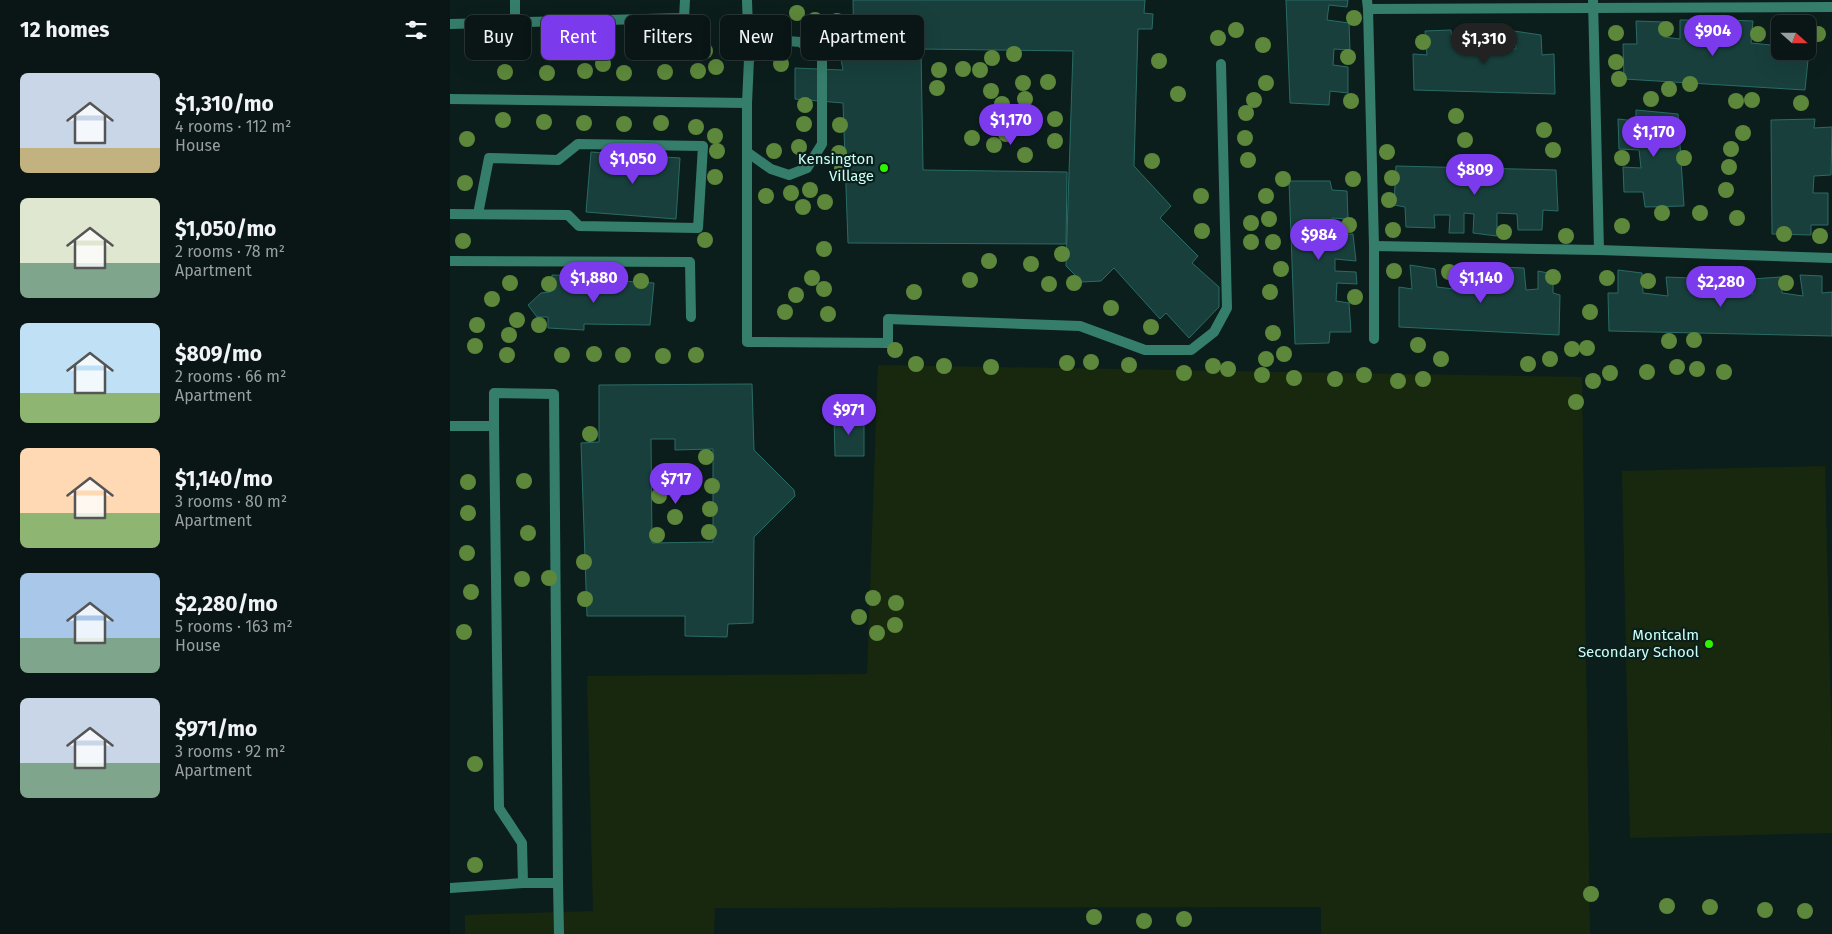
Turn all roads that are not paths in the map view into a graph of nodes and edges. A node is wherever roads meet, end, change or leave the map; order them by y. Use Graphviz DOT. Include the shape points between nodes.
graph roads {
  1 [pos="515,0"];
  2 [pos="684,0"];
  3 [pos="747,0"];
  4 [pos="1368,4"];
  5 [pos="1593,4"];
  6 [pos="1832,7"];
  7 [pos="515,15"];
  8 [pos="748,15"];
  9 [pos="531,23"];
  10 [pos="450,24"];
  11 [pos="465,24"];
  12 [pos="791,41"];
  13 [pos="749,60"];
  14 [pos="1221,64"];
  15 [pos="450,99"];
  16 [pos="747,103"];
  17 [pos="747,152"];
  18 [pos="450,214"];
  19 [pos="478,214"];
  20 [pos="1374,246"];
  21 [pos="1599,250"];
  22 [pos="1832,258"];
  23 [pos="450,261"];
  24 [pos="691,317"];
  25 [pos="1374,339"];
  26 [pos="450,426"];
  27 [pos="494,426"];
  28 [pos="523,883"];
  29 [pos="558,883"];
  30 [pos="450,888"];
  31 [pos="559,934"];
  1 -- 7 [label="lane"];
  2 -- 9 [label="lane" via="684,18"];
  3 -- 8 [label="lane"];
  4 -- 5 [label="lane"];
  4 -- 20 [label="lane"];
  5 -- 6 [label="lane"];
  5 -- 21 [label="lane"];
  10 -- 11 [label="lane"];
  12 -- 17 [label="lane" via="800,42 822,58 822,144 807,168 789,175 771,169"];
  13 -- 16 [label="lane"];
  14 -- 17 [label="lane" via="1227,308 1214,332 1191,350 1145,350 1080,326 888,319 888,344 747,342"];
  15 -- 16 [label="lane"];
  16 -- 17 [label="lane"];
  18 -- 19 [label="lane"];
  19 -- 19 [label="lane" via="568,215 579,226 698,228 703,146 578,144 558,160 489,158"];
  20 -- 21 [label="lane"];
  20 -- 25 [label="lane"];
  21 -- 22 [label="lane"];
  23 -- 24 [label="lane" via="690,262"];
  26 -- 27 [label="lane"];
  27 -- 28 [label="lane" via="499,808 522,843"];
  27 -- 29 [label="lane" via="494,394 554,394"];
  28 -- 29 [label="lane"];
  28 -- 30 [label="lane"];
  29 -- 31 [label="lane"];
}
